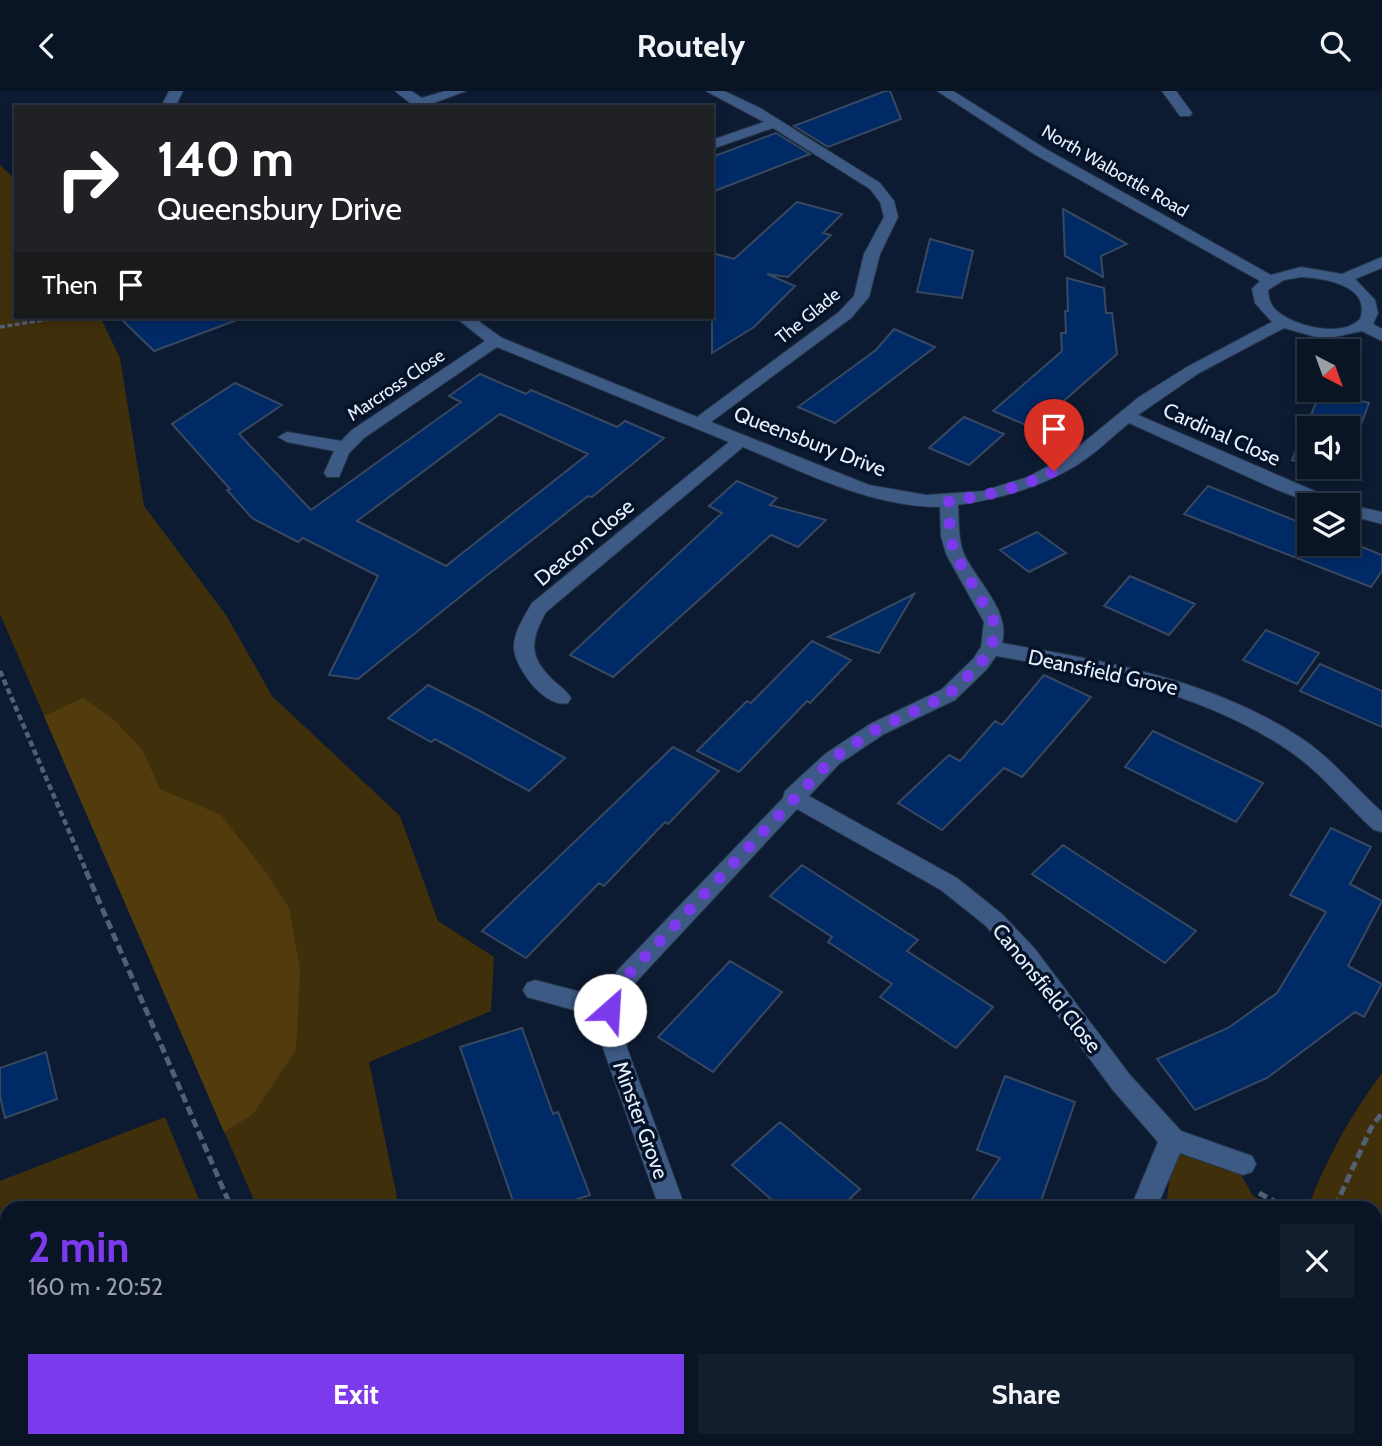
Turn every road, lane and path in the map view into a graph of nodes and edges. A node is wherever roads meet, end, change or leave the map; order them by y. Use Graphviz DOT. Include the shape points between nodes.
graph roads {
  1 [pos="402,91"];
  2 [pos="459,91"];
  3 [pos="713,91"];
  4 [pos="944,91"];
  5 [pos="1169,91"];
  6 [pos="423,105"];
  7 [pos="1185,113"];
  8 [pos="774,123"];
  9 [pos="714,144"];
  10 [pos="1382,262"];
  11 [pos="1343,279"];
  12 [pos="1269,280"];
  13 [pos="50,319"];
  14 [pos="466,319"];
  15 [pos="1283,322"];
  16 [pos="1363,325"];
  17 [pos="0,327"];
  18 [pos="1382,335"];
  19 [pos="496,341"];
  20 [pos="1127,417"];
  21 [pos="699,423"];
  22 [pos="287,437"];
  23 [pos="742,440"];
  24 [pos="343,447"];
  25 [pos="333,473"];
  26 [pos="1302,493"];
  27 [pos="949,501"];
  28 [pos="1360,512"];
  29 [pos="1382,518"];
  30 [pos="991,648"];
  31 [pos="0,671"];
  32 [pos="561,698"];
  33 [pos="793,797"];
  34 [pos="1382,824"];
  35 [pos="535,990"];
  36 [pos="610,1010"];
  37 [pos="1382,1113"];
  38 [pos="1172,1139"];
  39 [pos="1243,1164"];
  40 [pos="228,1201"];
  41 [pos="670,1201"];
  42 [pos="1147,1201"];
  43 [pos="1338,1201"];
  1 -- 6 [label="street"];
  2 -- 6 [label="street"];
  3 -- 8 [label="street, The Glade"];
  4 -- 12 [label="street, North Walbottle Road" via="1039,151"];
  5 -- 7 [label="street"];
  8 -- 9 [label="street"];
  8 -- 21 [label="street, The Glade" via="875,186 887,201 891,217 872,254 861,297 845,316"];
  10 -- 11 [label="street"];
  11 -- 12 [label="street" via="1301,272"];
  11 -- 16 [label="street" via="1368,296 1373,307"];
  12 -- 15 [label="street" via="1261,289 1260,300"];
  13 -- 17 [label="path"];
  14 -- 19 [label="street, Queensbury Drive"];
  15 -- 16 [label="street" via="1326,333"];
  15 -- 20 [label="street, Queensbury Drive" via="1194,370"];
  16 -- 18 [label="street"];
  19 -- 21 [label="street, Queensbury Drive"];
  19 -- 24 [label="street, Marcross Close"];
  20 -- 26 [label="street, Cardinal Close"];
  20 -- 27 [label="street, Queensbury Drive" via="1073,460 1034,481"];
  21 -- 23 [label="street, Queensbury Drive"];
  22 -- 24 [label="street"];
  23 -- 27 [label="street, Queensbury Drive" via="865,490"];
  23 -- 32 [label="street, Deacon Close" via="539,608 526,628 523,649 532,674"];
  24 -- 25 [label="street, Marcross Close"];
  27 -- 30 [label="street" via="955,554 994,622"];
  28 -- 29 [label="street"];
  30 -- 33 [label="street" via="948,695 877,729 832,759"];
  30 -- 34 [label="street, Deansfield Grove" via="1122,672 1196,693 1297,745"];
  31 -- 40 [label="path"];
  33 -- 36 [label="street" via="625,978"];
  33 -- 38 [label="street, Canonsfield Close" via="949,884 994,920 1027,955 1121,1081"];
  35 -- 36 [label="street"];
  36 -- 41 [label="street, Minster Grove" via="615,1048"];
  37 -- 43 [label="path"];
  38 -- 39 [label="street, Canonsfield Close"];
  38 -- 42 [label="street"];
}
